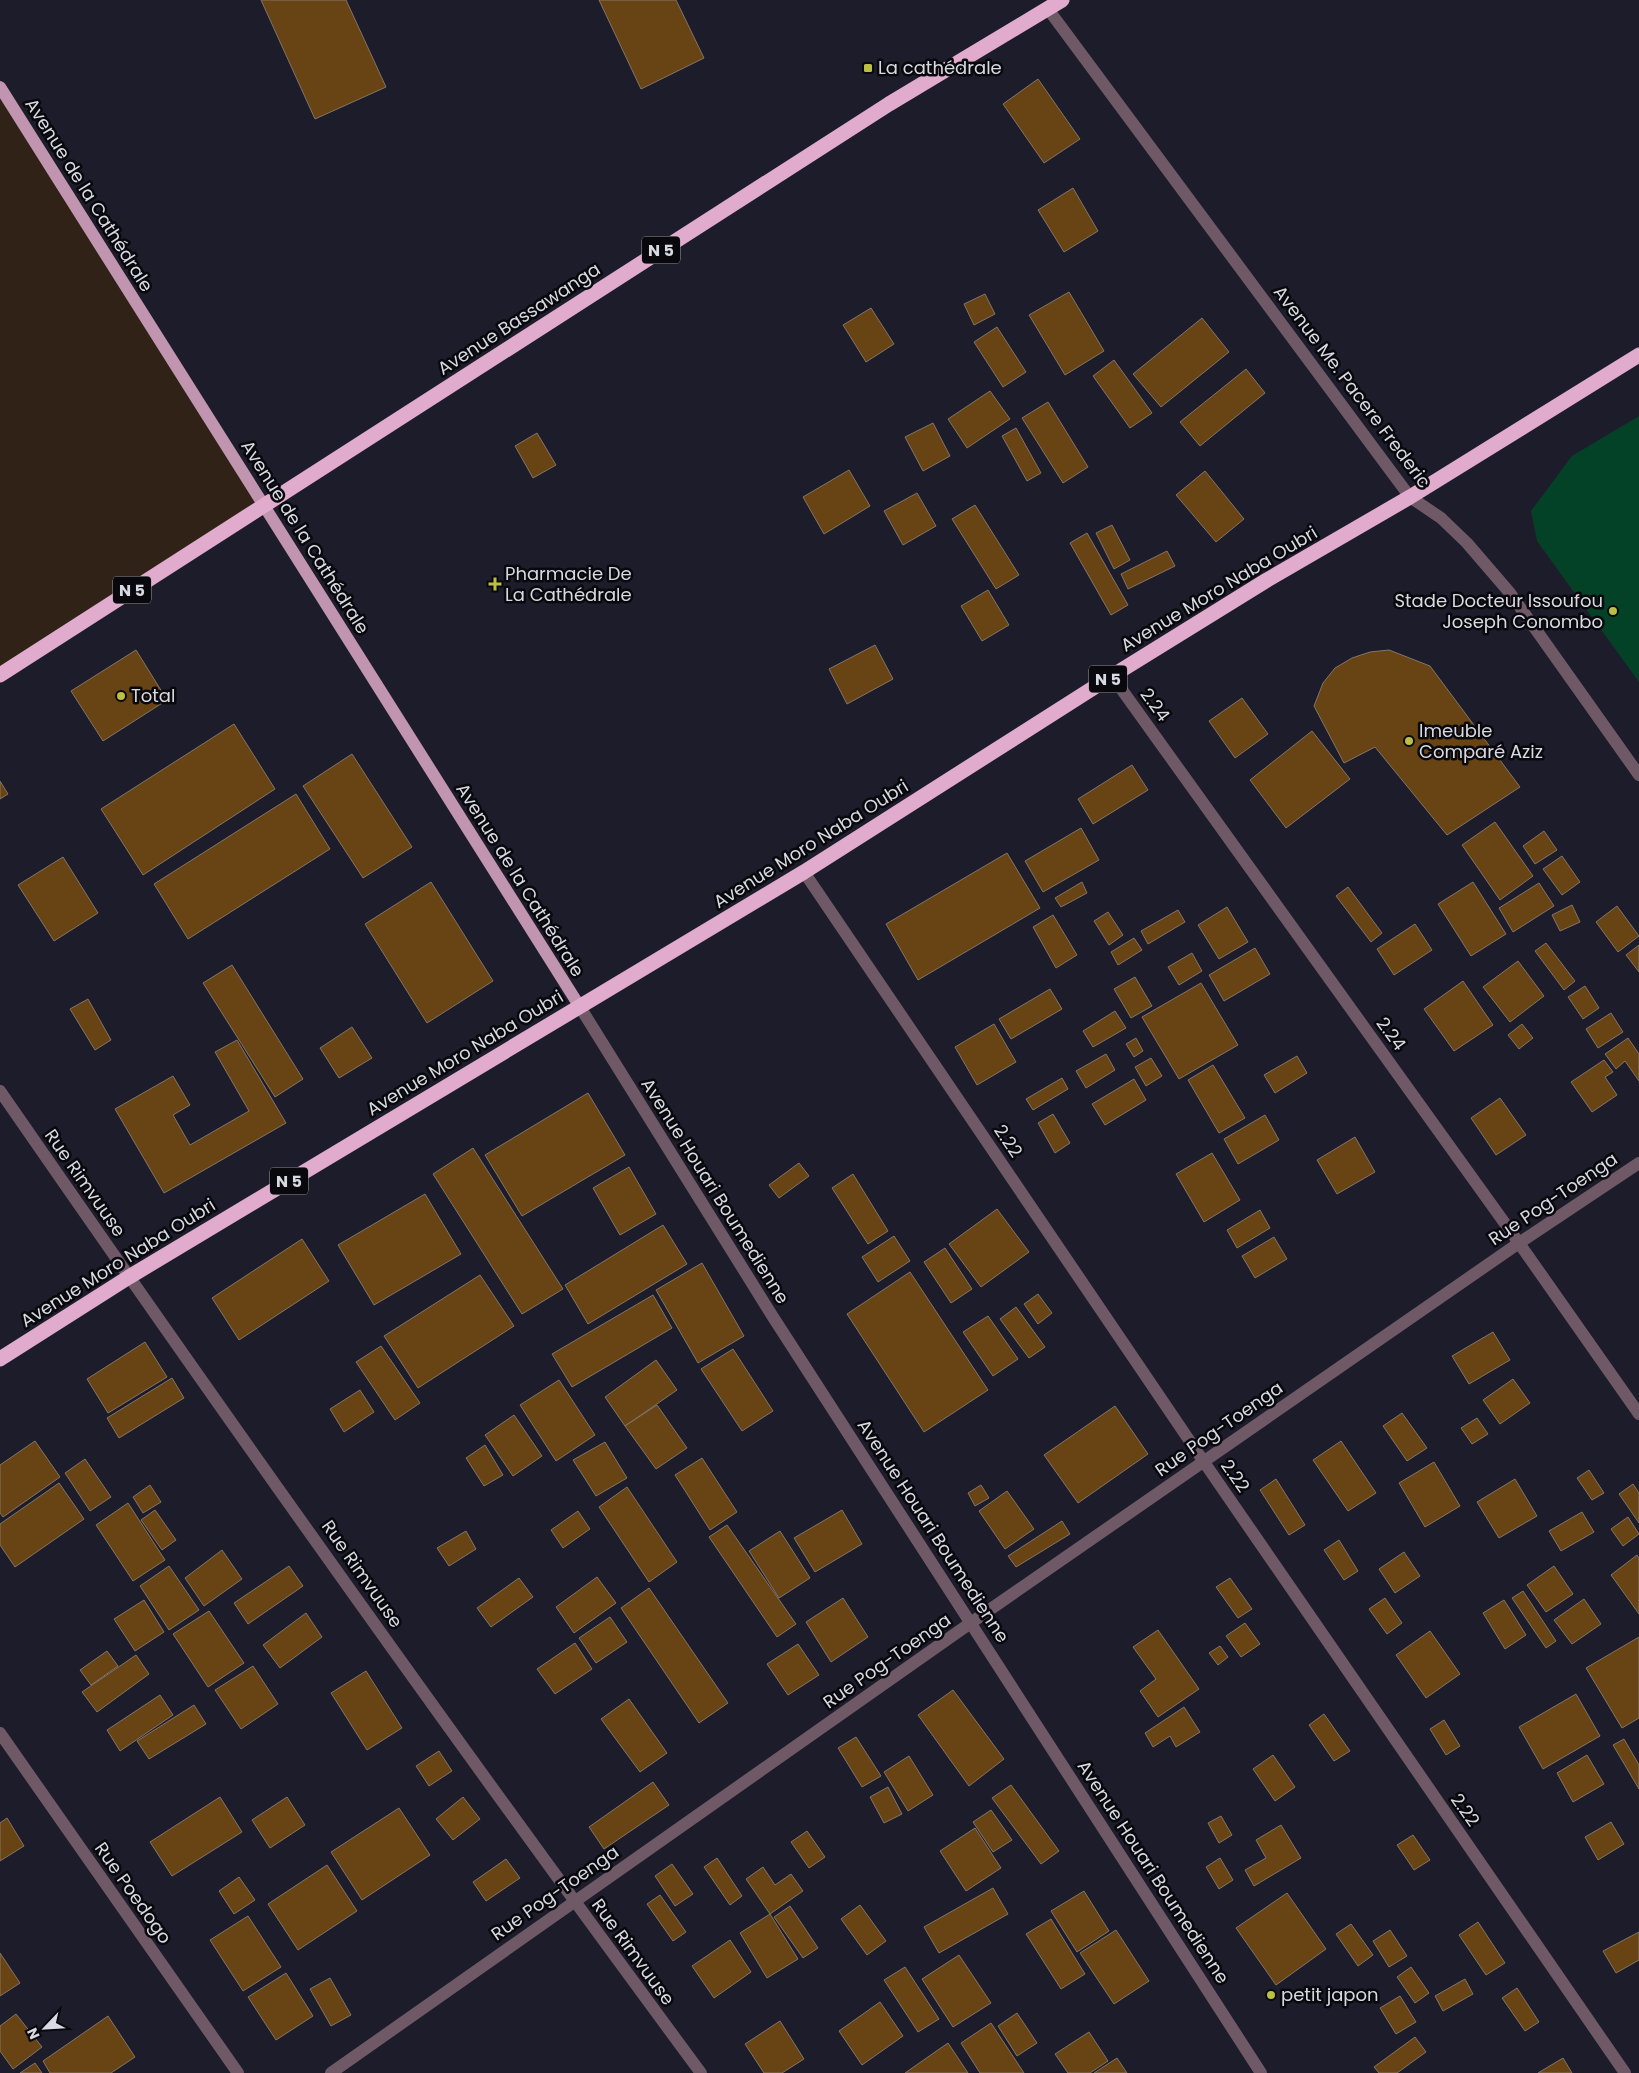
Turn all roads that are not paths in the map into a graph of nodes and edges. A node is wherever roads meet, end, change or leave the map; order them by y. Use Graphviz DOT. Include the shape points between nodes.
graph roads {
  1 [pos="1062,0"];
  2 [pos="1048,9"];
  3 [pos="0,87"];
  4 [pos="1639,355"];
  5 [pos="1410,497"];
  6 [pos="264,505"];
  7 [pos="0,675"];
  8 [pos="1112,676"];
  9 [pos="1639,775"];
  10 [pos="804,872"];
  11 [pos="580,1007"];
  12 [pos="0,1092"];
  13 [pos="1639,1163"];
  14 [pos="1519,1243"];
  15 [pos="129,1277"];
  16 [pos="0,1359"];
  17 [pos="1639,1414"];
  18 [pos="1204,1462"];
  19 [pos="972,1622"];
  20 [pos="0,1733"];
  21 [pos="574,1900"];
  22 [pos="238,2073"];
  23 [pos="331,2073"];
  24 [pos="701,2073"];
  25 [pos="1261,2073"];
  26 [pos="1625,2073"];
  1 -- 2 [label="highway, Avenue Bassawanga / N 5"];
  2 -- 5 [label="street, Avenue Me. Pacere Frederic"];
  2 -- 6 [label="highway, Avenue Bassawanga / N 5" via="881,109"];
  3 -- 6 [label="main road, Avenue de la Cathédrale"];
  4 -- 5 [label="highway, Avenue Moro Naba Oubri / N 5"];
  5 -- 8 [label="highway, Avenue Moro Naba Oubri / N 5"];
  5 -- 9 [label="street, Avenue Me. Pacere Frederic" via="1441,518 1467,543 1510,594"];
  6 -- 7 [label="highway, Avenue Bassawanga / N 5"];
  6 -- 11 [label="main road, Avenue de la Cathédrale"];
  8 -- 10 [label="highway, Avenue Moro Naba Oubri / N 5"];
  8 -- 14 [label="street, 2.24"];
  10 -- 11 [label="highway, Avenue Moro Naba Oubri / N 5"];
  10 -- 18 [label="street, 2.22"];
  11 -- 15 [label="highway, Avenue Moro Naba Oubri / N 5"];
  11 -- 19 [label="street, Avenue Houari Boumedienne" via="773,1317"];
  12 -- 15 [label="street, Rue Rimvuuse"];
  13 -- 14 [label="street, Rue Pog-Toenga"];
  14 -- 17 [label="street, 2.24"];
  14 -- 18 [label="street, Rue Pog-Toenga"];
  15 -- 16 [label="highway, Avenue Moro Naba Oubri / N 5"];
  15 -- 21 [label="street, Rue Rimvuuse"];
  18 -- 19 [label="street, Rue Pog-Toenga"];
  18 -- 26 [label="street, 2.22"];
  19 -- 21 [label="street, Rue Pog-Toenga"];
  19 -- 25 [label="street, Avenue Houari Boumedienne"];
  20 -- 22 [label="street, Rue Poedogo"];
  21 -- 23 [label="street, Rue Pog-Toenga"];
  21 -- 24 [label="street, Rue Rimvuuse"];
}
